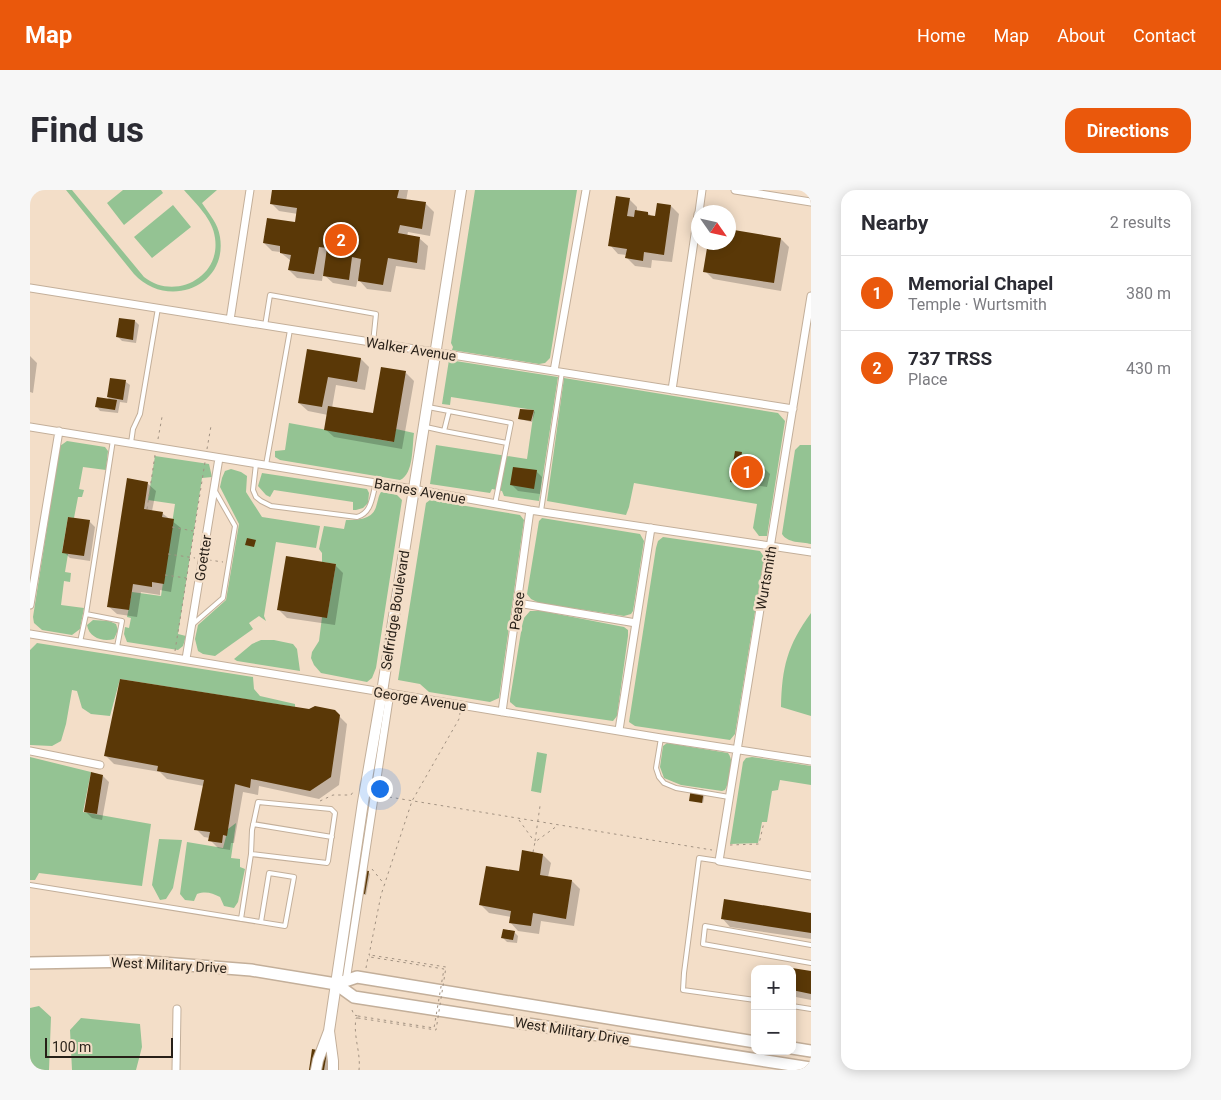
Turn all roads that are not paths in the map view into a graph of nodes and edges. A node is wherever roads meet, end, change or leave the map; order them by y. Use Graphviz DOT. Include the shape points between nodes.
graph roads {
  1 [pos="250,190"];
  2 [pos="461,190"];
  3 [pos="586,190"];
  4 [pos="702,190"];
  5 [pos="736,190"];
  6 [pos="811,202"];
  7 [pos="700,205"];
  8 [pos="693,250"];
  9 [pos="30,288"];
  10 [pos="811,296"];
  11 [pos="158,308"];
  12 [pos="230,320"];
  13 [pos="265,326"];
  14 [pos="290,330"];
  15 [pos="373,343"];
  16 [pos="435,353"];
  17 [pos="554,371"];
  18 [pos="562,372"];
  19 [pos="672,390"];
  20 [pos="426,406"];
  21 [pos="793,409"];
  22 [pos="449,411"];
  23 [pos="30,427"];
  24 [pos="423,427"];
  25 [pos="59,431"];
  26 [pos="444,431"];
  27 [pos="113,440"];
  28 [pos="131,443"];
  29 [pos="507,443"];
  30 [pos="219,458"];
  31 [pos="256,464"];
  32 [pos="266,466"];
  33 [pos="376,483"];
  34 [pos="214,489"];
  35 [pos="413,489"];
  36 [pos="495,504"];
  37 [pos="530,510"];
  38 [pos="541,512"];
  39 [pos="651,528"];
  40 [pos="772,546"];
  41 [pos="811,552"];
  42 [pos="518,603"];
  43 [pos="30,605"];
  44 [pos="86,614"];
  45 [pos="636,623"];
  46 [pos="192,625"];
  47 [pos="30,634"];
  48 [pos="80,642"];
  49 [pos="117,647"];
  50 [pos="186,659"];
  51 [pos="386,693"];
  52 [pos="502,712"];
  53 [pos="619,730"];
  54 [pos="660,738"];
  55 [pos="736,749"];
  56 [pos="30,751"];
  57 [pos="811,761"];
  58 [pos="100,765"];
  59 [pos="729,797"];
  60 [pos="253,824"];
  61 [pos="332,837"];
  62 [pos="251,854"];
  63 [pos="719,861"];
  64 [pos="811,876"];
  65 [pos="30,885"];
  66 [pos="241,919"];
  67 [pos="261,922"];
  68 [pos="811,945"];
  69 [pos="30,963"];
  70 [pos="811,963"];
  71 [pos="341,983"];
  72 [pos="751,999"];
  73 [pos="796,1007"];
  74 [pos="178,1009"];
  75 [pos="811,1009"];
  76 [pos="329,1031"];
  77 [pos="751,1041"];
  78 [pos="796,1049"];
  79 [pos="811,1051"];
  80 [pos="811,1068"];
  81 [pos="176,1070"];
  82 [pos="316,1070"];
  83 [pos="333,1070"];
  1 -- 12 [label="street"];
  2 -- 16 [label="street, Selfridge Boulevard"];
  3 -- 17 [label="street"];
  4 -- 7 [label="street"];
  5 -- 6 [label="street"];
  8 -- 19 [label="street"];
  9 -- 11 [label="street, Walker Avenue"];
  10 -- 21 [label="street, Wurtsmith"];
  11 -- 12 [label="street, Walker Avenue"];
  11 -- 28 [label="lane" via="140,414"];
  12 -- 13 [label="street, Walker Avenue"];
  13 -- 14 [label="street, Walker Avenue"];
  13 -- 15 [label="lane" via="270,295 376,314"];
  14 -- 15 [label="street, Walker Avenue"];
  14 -- 32 [label="lane"];
  15 -- 16 [label="street, Walker Avenue"];
  16 -- 17 [label="street, Walker Avenue"];
  16 -- 20 [label="street, Selfridge Boulevard"];
  17 -- 18 [label="street, Walker Avenue"];
  18 -- 19 [label="street, Walker Avenue"];
  18 -- 38 [label="lane"];
  19 -- 21 [label="street, Walker Avenue"];
  20 -- 22 [label="lane"];
  20 -- 24 [label="street, Selfridge Boulevard"];
  21 -- 40 [label="street, Wurtsmith"];
  22 -- 26 [label="lane"];
  22 -- 29 [label="lane" via="511,422"];
  23 -- 25 [label="street, Barnes Avenue"];
  24 -- 26 [label="lane"];
  24 -- 35 [label="street, Selfridge Boulevard"];
  25 -- 27 [label="street, Barnes Avenue"];
  25 -- 43 [label="street"];
  26 -- 29 [label="lane"];
  27 -- 28 [label="street, Barnes Avenue"];
  27 -- 44 [label="lane"];
  28 -- 30 [label="street, Barnes Avenue"];
  29 -- 36 [label="lane"];
  30 -- 31 [label="street, Barnes Avenue"];
  30 -- 34 [label="street, Goetter"];
  31 -- 32 [label="street, Barnes Avenue"];
  31 -- 33 [label="lane" via="256,497 270,506 357,517 369,509"];
  32 -- 33 [label="street, Barnes Avenue"];
  33 -- 35 [label="street, Barnes Avenue"];
  34 -- 46 [label="street, Goetter"];
  34 -- 46 [label="lane" via="235,526 223,598"];
  35 -- 36 [label="street, Barnes Avenue"];
  35 -- 51 [label="street, Selfridge Boulevard"];
  36 -- 37 [label="street, Barnes Avenue"];
  37 -- 38 [label="street, Barnes Avenue"];
  37 -- 42 [label="street, Pease"];
  38 -- 39 [label="street, Barnes Avenue"];
  39 -- 40 [label="street, Barnes Avenue"];
  39 -- 45 [label="street"];
  40 -- 41 [label="street, Barnes Avenue"];
  40 -- 55 [label="street, Wurtsmith"];
  42 -- 45 [label="street"];
  42 -- 52 [label="street, Pease"];
  44 -- 48 [label="lane"];
  44 -- 49 [label="lane" via="122,621"];
  45 -- 53 [label="street"];
  46 -- 50 [label="street, Goetter"];
  47 -- 48 [label="street, George Avenue"];
  48 -- 49 [label="street, George Avenue"];
  49 -- 50 [label="street, George Avenue"];
  50 -- 51 [label="street, George Avenue"];
  51 -- 52 [label="street, George Avenue"];
  51 -- 71 [label="street, Selfridge Boulevard" via="363,802"];
  52 -- 53 [label="street, George Avenue"];
  53 -- 54 [label="street, George Avenue"];
  54 -- 55 [label="street, George Avenue"];
  54 -- 59 [label="lane" via="656,768 664,783"];
  55 -- 57 [label="street, George Avenue"];
  55 -- 59 [label="street, Wurtsmith"];
  56 -- 58 [label="street"];
  59 -- 63 [label="street, Wurtsmith"];
  60 -- 61 [label="lane"];
  60 -- 61 [label="lane" via="256,805 261,801 331,810 335,813"];
  60 -- 62 [label="lane"];
  61 -- 62 [label="lane" via="325,864"];
  62 -- 66 [label="lane"];
  63 -- 64 [label="street"];
  63 -- 72 [label="lane" via="699,858 683,990"];
  65 -- 66 [label="lane"];
  66 -- 67 [label="lane"];
  67 -- 67 [label="lane" via="285,926 294,877 269,873"];
  68 -- 70 [label="lane" via="705,926 703,944"];
  69 -- 71 [label="main road, West Military Drive" via="137,962 251,970"];
  71 -- 76 [label="street, Selfridge Boulevard"];
  71 -- 77 [label="main road, West Military Drive" via="357,977"];
  71 -- 80 [label="main road, West Military Drive" via="354,997"];
  73 -- 75 [label="lane"];
  74 -- 81 [label="street"];
  76 -- 82 [label="street, Selfridge Boulevard"];
  76 -- 83 [label="street, Selfridge Boulevard"];
  78 -- 79 [label="main road"];
}
